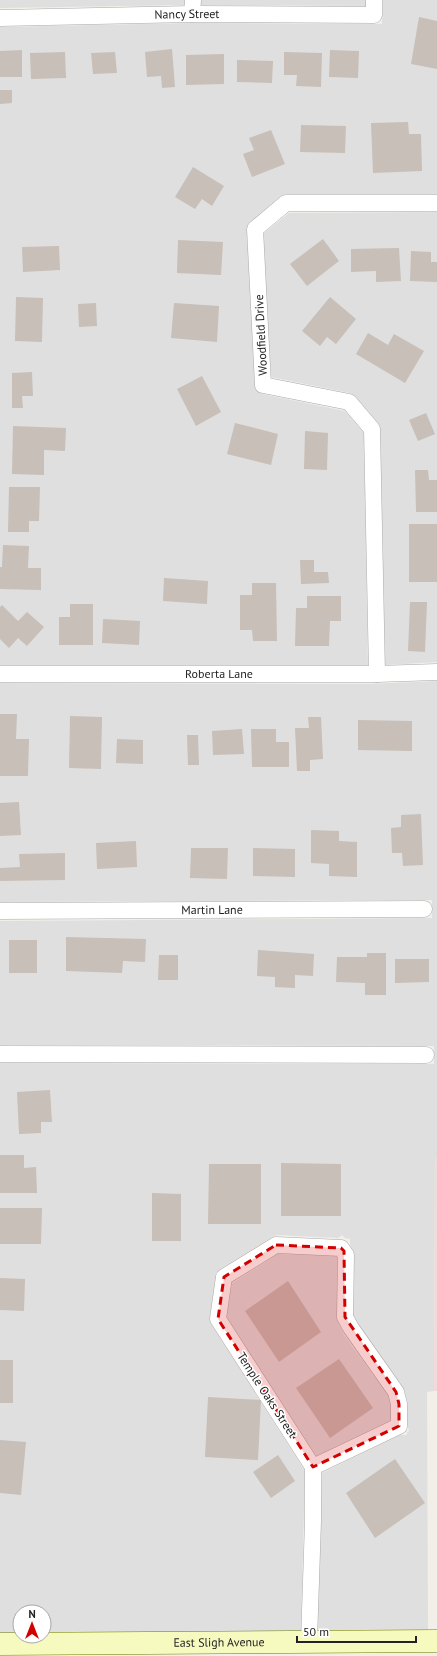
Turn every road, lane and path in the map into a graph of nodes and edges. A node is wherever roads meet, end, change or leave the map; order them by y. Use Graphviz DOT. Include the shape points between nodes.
graph roads {
  1 [pos="193,7"];
  2 [pos="374,7"];
  3 [pos="0,18"];
  4 [pos="437,203"];
  5 [pos="437,672"];
  6 [pos="0,674"];
  7 [pos="377,674"];
  8 [pos="424,909"];
  9 [pos="0,912"];
  10 [pos="0,1054"];
  11 [pos="426,1055"];
  12 [pos="314,1467"];
  13 [pos="309,1641"];
  14 [pos="0,1644"];
  15 [pos="433,1646"];
  1 -- 2 [label="street, Nancy Street"];
  1 -- 3 [label="street, Nancy Street"];
  4 -- 7 [label="street, Woodfield Drive" via="286,203 255,229 263,385 349,402 372,429"];
  5 -- 7 [label="street, Roberta Lane"];
  6 -- 7 [label="street, Roberta Lane"];
  8 -- 9 [label="street, Martin Lane"];
  10 -- 11 [label="street"];
  12 -- 12 [label="street, Temple Oaks Street" via="218,1319 224,1278 276,1245 341,1248 346,1255 345,1317 350,1328 396,1392 400,1404 399,1426"];
  12 -- 13 [label="street"];
  13 -- 14 [label="street, East Sligh Avenue"];
  13 -- 15 [label="street, East Sligh Avenue"];
}
